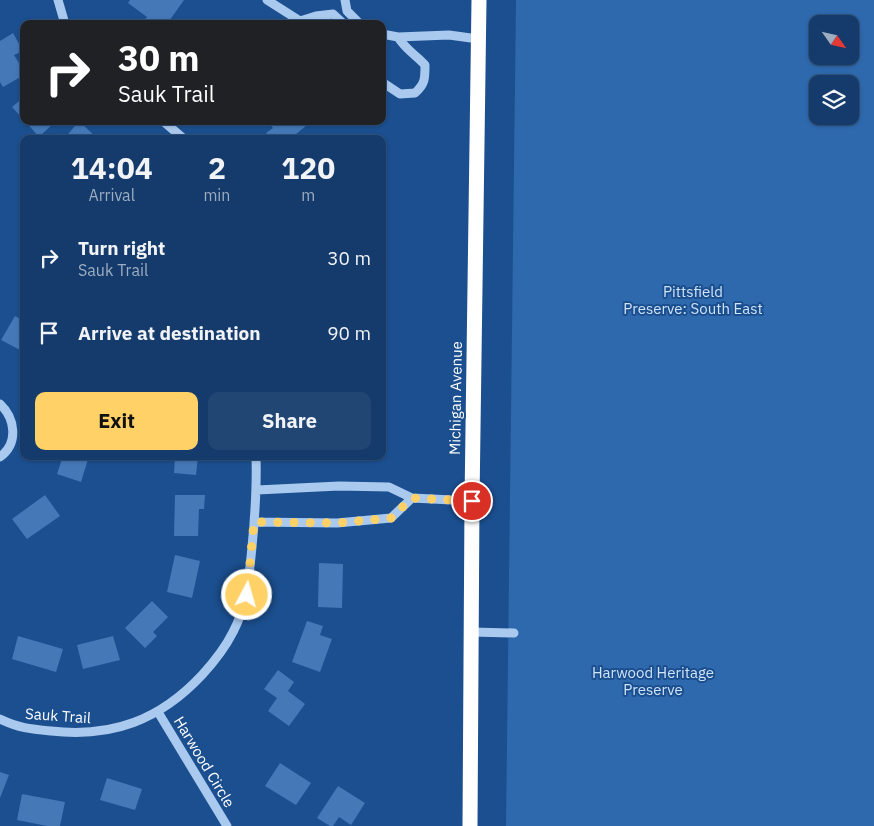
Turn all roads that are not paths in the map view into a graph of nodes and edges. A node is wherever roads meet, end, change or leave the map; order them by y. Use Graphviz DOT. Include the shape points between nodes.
graph roads {
  1 [pos="58,0"];
  2 [pos="267,0"];
  3 [pos="344,0"];
  4 [pos="479,0"];
  5 [pos="63,20"];
  6 [pos="298,20"];
  7 [pos="303,20"];
  8 [pos="340,20"];
  9 [pos="356,20"];
  10 [pos="386,35"];
  11 [pos="398,37"];
  12 [pos="478,38"];
  13 [pos="386,85"];
  14 [pos="168,125"];
  15 [pos="179,135"];
  16 [pos="0,404"];
  17 [pos="0,457"];
  18 [pos="256,460"];
  19 [pos="257,490"];
  20 [pos="412,498"];
  21 [pos="472,501"];
  22 [pos="254,522"];
  23 [pos="472,632"];
  24 [pos="514,633"];
  25 [pos="158,712"];
  26 [pos="0,719"];
  27 [pos="227,826"];
  28 [pos="470,826"];
  1 -- 5 [label="street"];
  2 -- 6 [label="street"];
  3 -- 9 [label="street" via="347,11"];
  4 -- 12 [label="highway, Michigan Avenue"];
  7 -- 8 [label="street" via="333,14"];
  10 -- 11 [label="street"];
  11 -- 12 [label="street" via="449,35"];
  11 -- 13 [label="street" via="403,46 425,65 425,78 422,87 414,93 400,94"];
  12 -- 21 [label="highway, Michigan Avenue"];
  14 -- 15 [label="street"];
  16 -- 17 [label="street" via="13,423 13,434 10,445"];
  18 -- 19 [label="street, Sauk Trail"];
  19 -- 20 [label="street" via="389,487"];
  19 -- 22 [label="street, Sauk Trail"];
  20 -- 21 [label="street"];
  20 -- 22 [label="street" via="391,518 337,523"];
  21 -- 23 [label="highway, Michigan Avenue"];
  22 -- 25 [label="street, Sauk Trail" via="247,595 233,632 195,683"];
  23 -- 24 [label="street"];
  23 -- 28 [label="highway, Michigan Avenue"];
  25 -- 26 [label="street, Sauk Trail" via="124,726 93,733 16,727"];
  25 -- 27 [label="street, Harwood Circle"];
}
